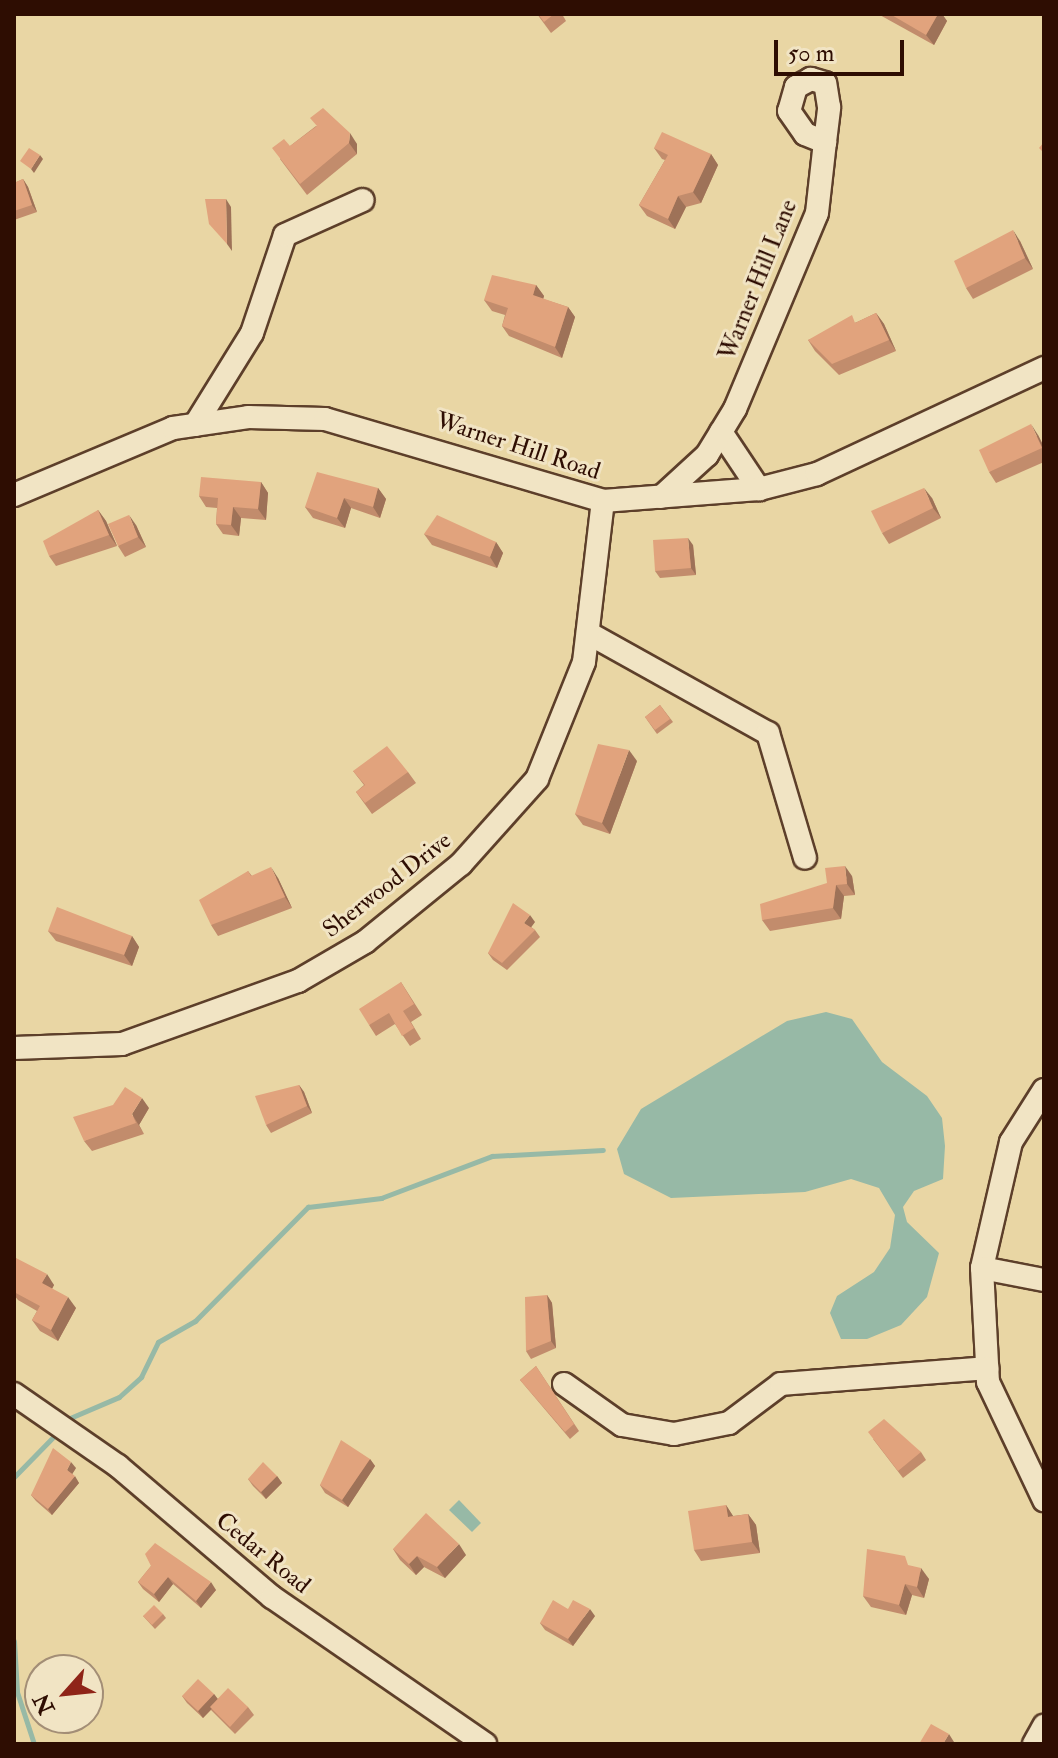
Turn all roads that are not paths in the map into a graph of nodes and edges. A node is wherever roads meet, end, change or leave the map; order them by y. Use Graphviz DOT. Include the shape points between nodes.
graph roads {
  1 [pos="825,142"];
  2 [pos="363,200"];
  3 [pos="1044,368"];
  4 [pos="195,425"];
  5 [pos="721,432"];
  6 [pos="759,489"];
  7 [pos="14,495"];
  8 [pos="661,497"];
  9 [pos="603,501"];
  10 [pos="588,633"];
  11 [pos="805,858"];
  12 [pos="14,1048"];
  13 [pos="1044,1090"];
  14 [pos="982,1268"];
  15 [pos="1044,1280"];
  16 [pos="987,1368"];
  17 [pos="564,1384"];
  18 [pos="14,1394"];
  19 [pos="1044,1500"];
  20 [pos="1044,1726"];
  21 [pos="485,1744"];
  22 [pos="1034,1744"];
  1 -- 5 [label="street, Warner Hill Lane" via="817,213"];
  2 -- 4 [label="street" via="285,235 252,333"];
  3 -- 6 [label="street, Warner Hill Road" via="817,474"];
  4 -- 7 [label="street, Warner Hill Road"];
  4 -- 9 [label="street, Warner Hill Road" via="325,419"];
  5 -- 6 [label="street"];
  5 -- 8 [label="street, Warner Hill Lane"];
  6 -- 8 [label="street, Warner Hill Road"];
  8 -- 9 [label="street, Warner Hill Road"];
  9 -- 10 [label="street, Sherwood Drive"];
  10 -- 11 [label="street" via="768,733"];
  10 -- 12 [label="street, Sherwood Drive" via="584,662 537,779 461,864 365,942 298,981 122,1044"];
  13 -- 14 [label="street" via="1011,1142"];
  14 -- 15 [label="street"];
  14 -- 16 [label="street"];
  16 -- 17 [label="street" via="781,1384 729,1423 674,1434 622,1425"];
  16 -- 19 [label="street"];
  18 -- 21 [label="street, Cedar Road" via="107,1458 272,1597"];
  20 -- 22 [label="street"];
}
